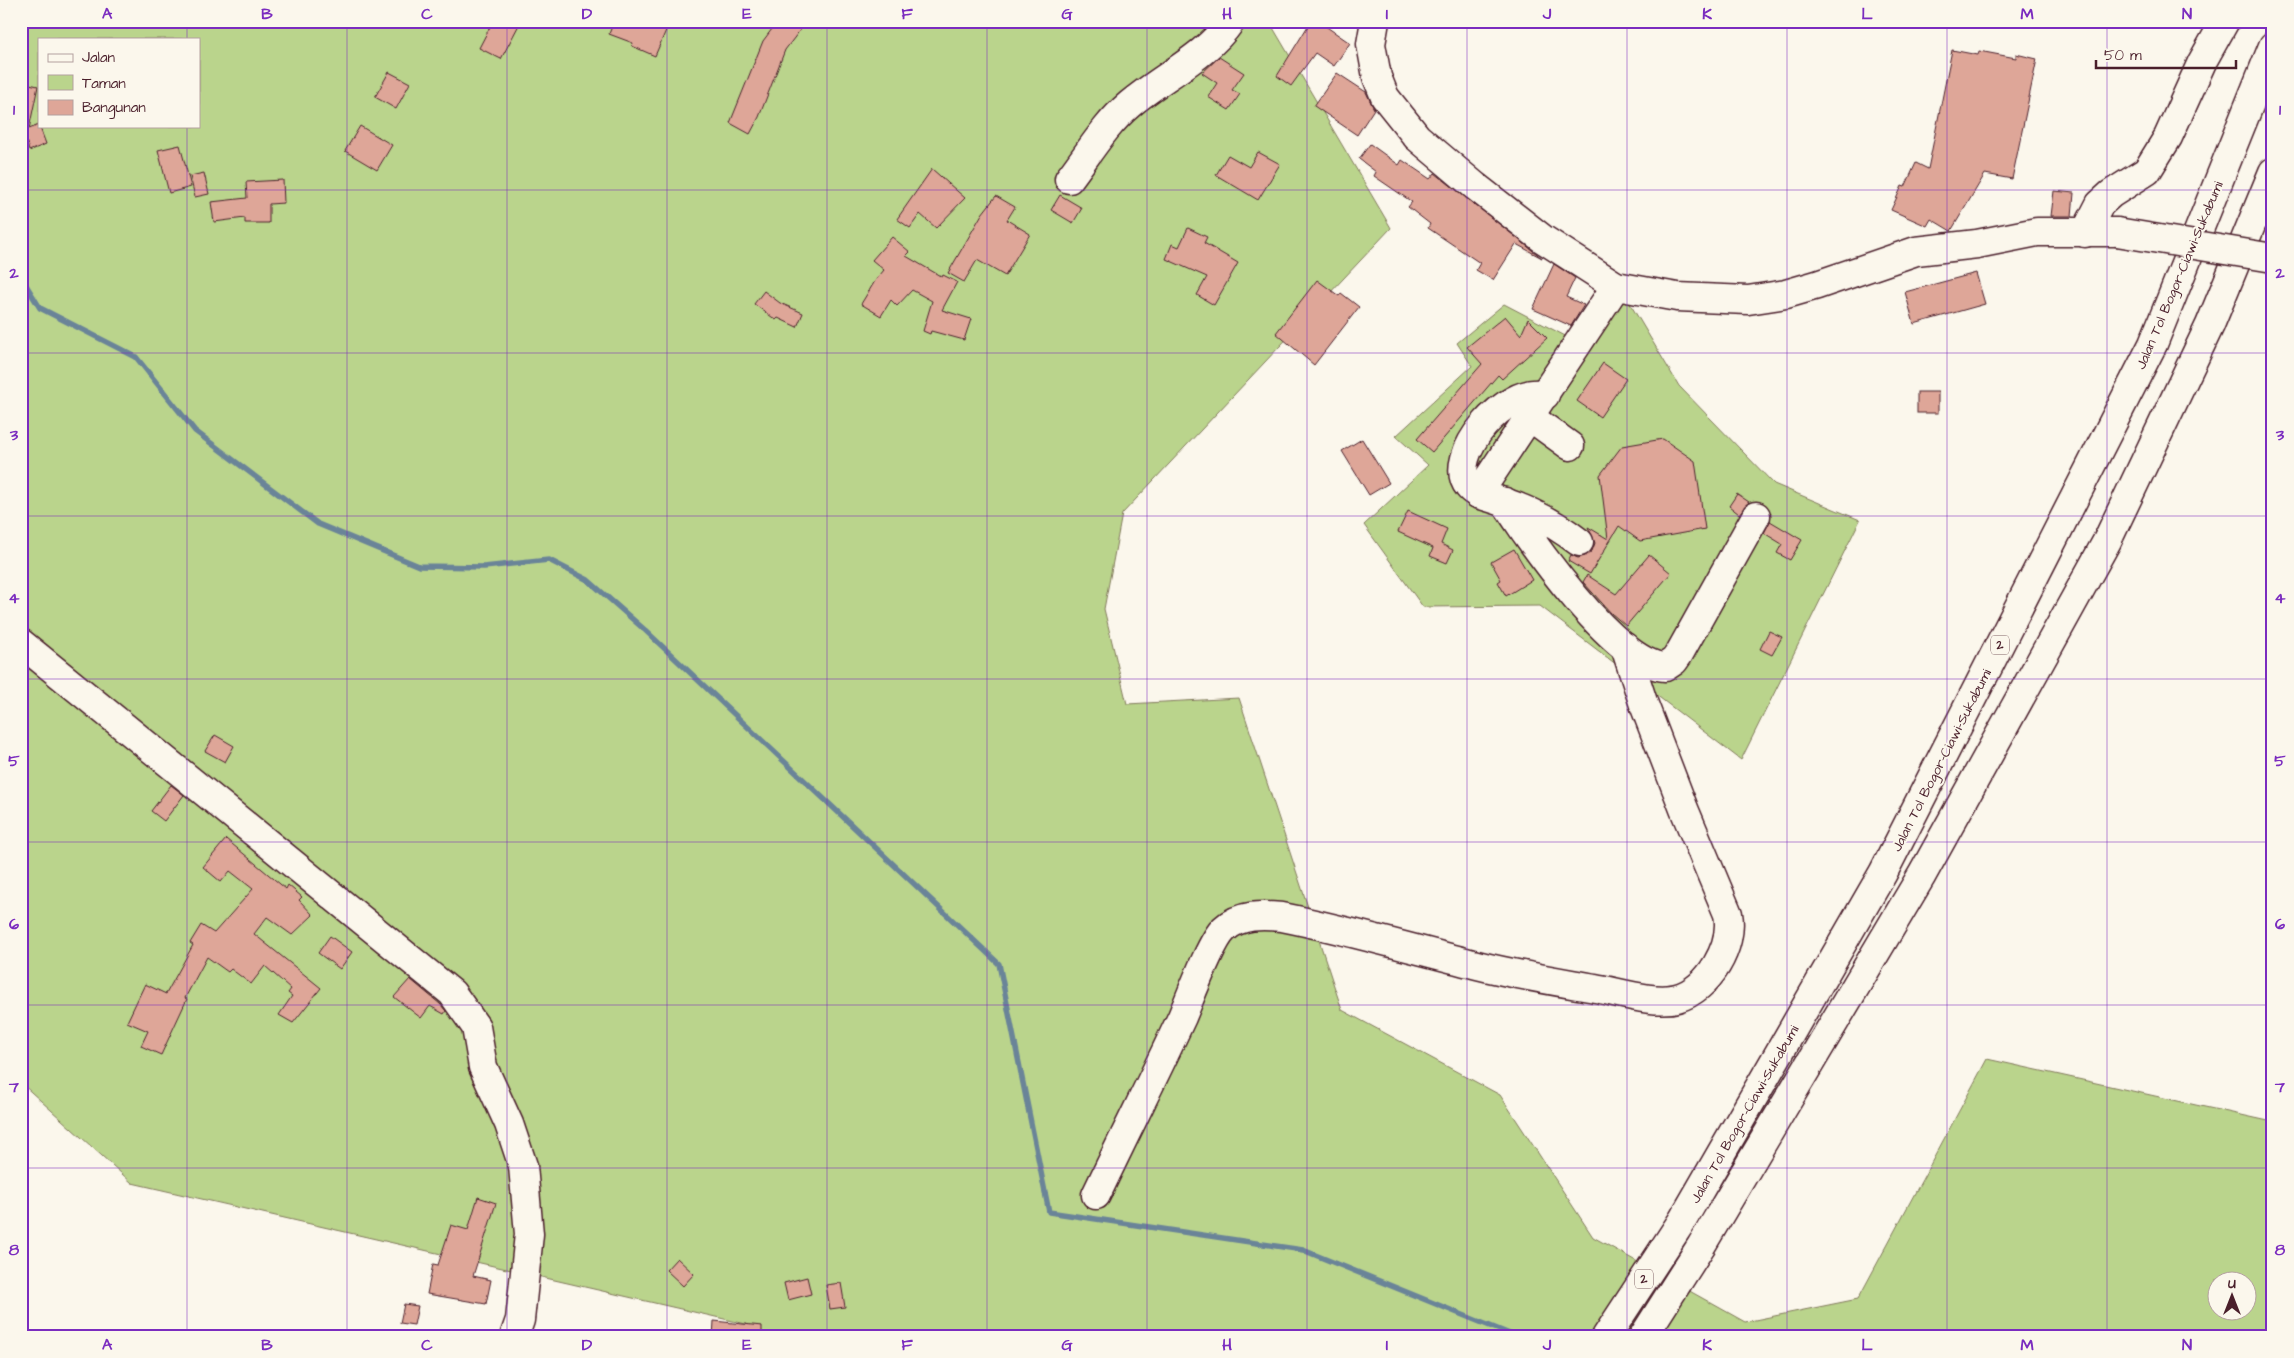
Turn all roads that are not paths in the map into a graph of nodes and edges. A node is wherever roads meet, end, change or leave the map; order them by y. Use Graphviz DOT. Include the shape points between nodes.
graph roads {
  1 [pos="1231,21"];
  2 [pos="1375,21"];
  3 [pos="2225,21"];
  4 [pos="2273,46"];
  5 [pos="2273,172"];
  6 [pos="1069,179"];
  7 [pos="2085,233"];
  8 [pos="2273,258"];
  9 [pos="1616,286"];
  10 [pos="1545,395"];
  11 [pos="1530,417"];
  12 [pos="1570,446"];
  13 [pos="1478,494"];
  14 [pos="1505,502"];
  15 [pos="1756,516"];
  16 [pos="1579,542"];
  17 [pos="21,642"];
  18 [pos="1625,647"];
  19 [pos="1096,1195"];
  20 [pos="514,1337"];
  21 [pos="1606,1337"];
  22 [pos="1643,1337"];
  1 -- 6 [label="main road" via="1192,60 1128,106 1106,129"];
  2 -- 9 [label="main road" via="1371,44 1374,66 1385,97 1405,123 1454,169 1526,226"];
  3 -- 7 [label="main road" via="2202,62 2168,137 2147,172 2110,194 2100,204"];
  4 -- 21 [label="main road, Jalan Tol Bogor–Ciawi–Sukabumi / 2" via="2153,344 1883,873 1682,1221"];
  5 -- 22 [label="main road, 2" via="2210,325 2108,541 1922,875 1701,1246"];
  7 -- 8 [label="main road, bridge" via="2117,232"];
  7 -- 9 [label="main road" via="2037,232 1977,244 1916,251 1817,285 1748,300 1677,297"];
  9 -- 10 [label="main road"];
  10 -- 11 [label="main road"];
  10 -- 13 [label="main road" via="1537,392 1525,394 1510,401 1490,418 1470,445 1465,475 1469,487"];
  11 -- 12 [label="main road"];
  11 -- 13 [label="main road"];
  13 -- 14 [label="main road"];
  14 -- 16 [label="main road" via="1555,523"];
  14 -- 18 [label="main road" via="1564,584"];
  15 -- 18 [label="main road" via="1674,662 1665,667 1653,665"];
  17 -- 20 [label="main road" via="452,993 467,1011 476,1027 483,1067 509,1124 523,1166 529,1234 520,1320"];
  18 -- 19 [label="main road" via="1684,809 1728,914 1730,933 1725,951 1702,982 1676,998 1652,998 1506,972 1282,917 1265,915 1241,920 1226,927 1215,942"];
}
